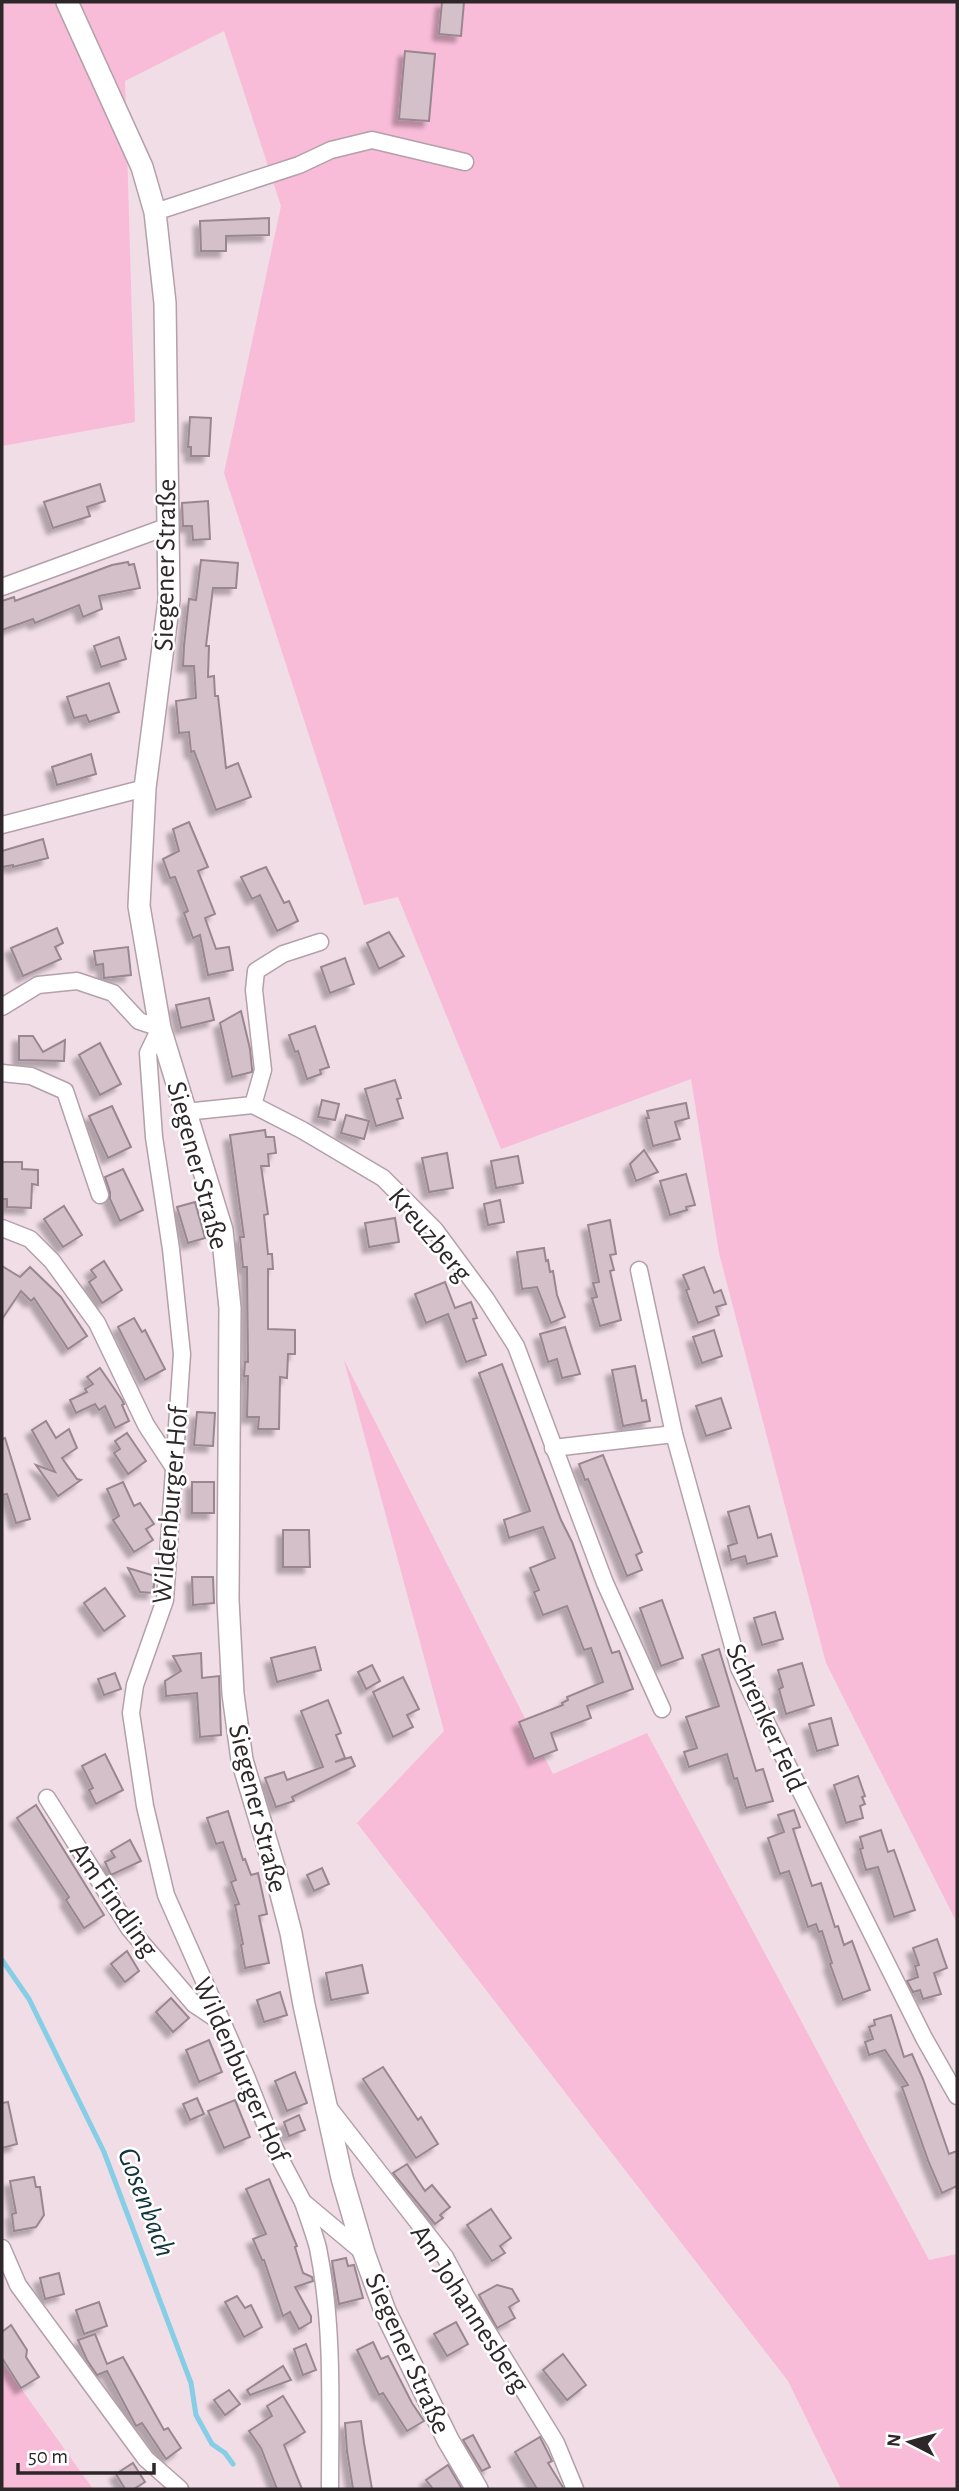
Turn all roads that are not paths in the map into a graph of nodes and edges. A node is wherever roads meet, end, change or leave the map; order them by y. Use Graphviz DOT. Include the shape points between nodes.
graph roads {
  1 [pos="67,2"];
  2 [pos="465,162"];
  3 [pos="155,212"];
  4 [pos="166,527"];
  5 [pos="2,587"];
  6 [pos="145,788"];
  7 [pos="2,825"];
  8 [pos="320,942"];
  9 [pos="2,1007"];
  10 [pos="160,1028"];
  11 [pos="2,1073"];
  12 [pos="253,1105"];
  13 [pos="185,1112"];
  14 [pos="100,1195"];
  15 [pos="2,1228"];
  16 [pos="639,1270"];
  17 [pos="674,1434"];
  18 [pos="553,1448"];
  19 [pos="173,1466"];
  20 [pos="662,1709"];
  21 [pos="47,1798"];
  22 [pos="221,2022"];
  23 [pos="957,2096"];
  24 [pos="325,2103"];
  25 [pos="303,2202"];
  26 [pos="2,2248"];
  27 [pos="364,2253"];
  28 [pos="180,2489"];
  29 [pos="330,2489"];
  30 [pos="477,2489"];
  31 [pos="575,2489"];
  1 -- 3 [label="main road, Siegener Straße" via="142,167"];
  2 -- 3 [label="street" via="372,140"];
  3 -- 4 [label="main road, Siegener Straße" via="165,303"];
  4 -- 5 [label="street"];
  4 -- 6 [label="main road, Siegener Straße" via="169,600"];
  6 -- 7 [label="street"];
  6 -- 10 [label="main road, Siegener Straße" via="139,906"];
  8 -- 12 [label="street" via="283,954 256,971 263,1070"];
  9 -- 10 [label="street" via="38,985 77,981 113,993 139,1021"];
  10 -- 13 [label="main road, Siegener Straße"];
  10 -- 19 [label="street, Wildenburger Hof" via="148,1053 182,1354"];
  11 -- 14 [label="street" via="31,1076 65,1091"];
  12 -- 13 [label="street"];
  12 -- 18 [label="street, Kreuzberg" via="383,1178 435,1230 516,1346"];
  13 -- 24 [label="main road, Siegener Straße" via="222,1230 228,1295 228,1600 242,1760 291,1933"];
  15 -- 19 [label="street" via="30,1239 90,1313 146,1425"];
  16 -- 17 [label="street, Schrenker Feld"];
  17 -- 18 [label="street"];
  17 -- 23 [label="street, Schrenker Feld" via="739,1668"];
  18 -- 20 [label="street, Kreuzberg" via="605,1583"];
  19 -- 22 [label="street, Wildenburger Hof" via="164,1600 135,1685 131,1713 145,1806 166,1895"];
  21 -- 22 [label="street, Am Findling" via="129,1928 194,2004"];
  22 -- 25 [label="street, Wildenburger Hof" via="275,2149"];
  24 -- 27 [label="main road, Siegener Straße"];
  24 -- 31 [label="street, Am Johannesberg" via="445,2257 556,2443"];
  25 -- 27 [label="street, Wildenburger Hof"];
  25 -- 29 [label="street, Wildenburger Hof" via="318,2247 325,2302"];
  26 -- 28 [label="street" via="19,2285 146,2459"];
  27 -- 30 [label="main road, Siegener Straße" via="385,2311 448,2441"];
}
